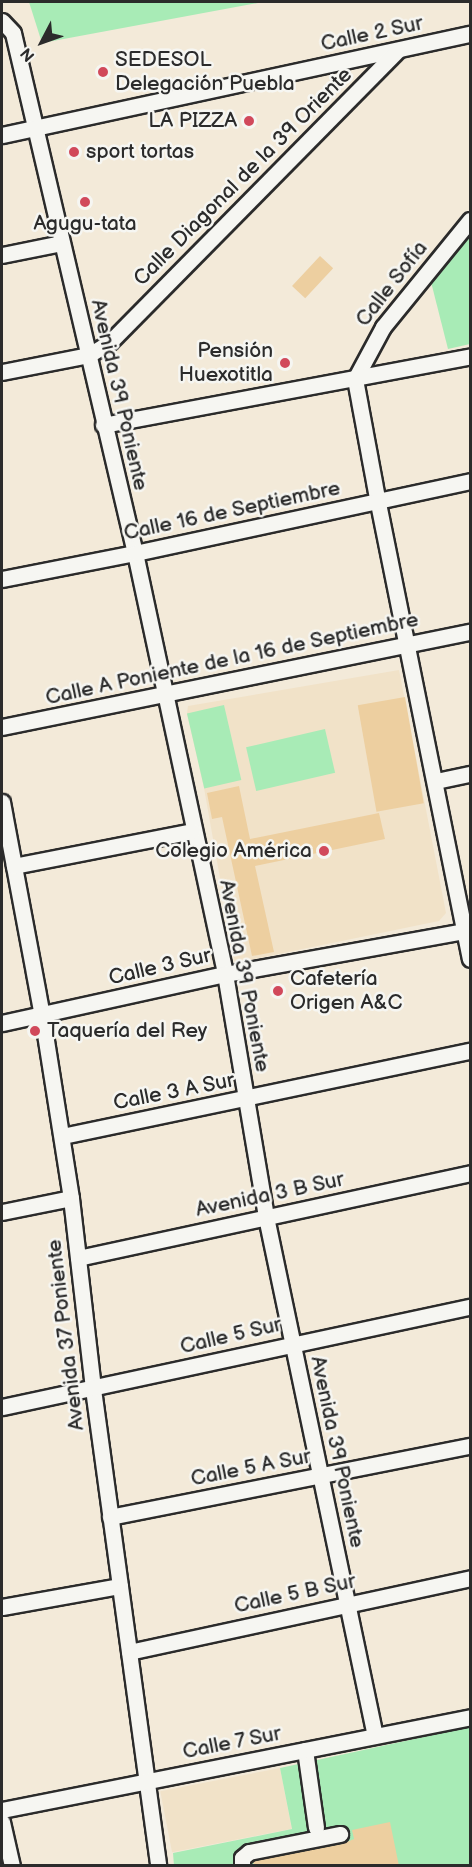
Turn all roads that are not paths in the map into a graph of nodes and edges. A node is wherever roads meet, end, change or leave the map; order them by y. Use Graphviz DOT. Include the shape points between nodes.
graph roads {
  1 [pos="2,21"];
  2 [pos="471,34"];
  3 [pos="398,50"];
  4 [pos="37,128"];
  5 [pos="2,135"];
  6 [pos="471,220"];
  7 [pos="61,243"];
  8 [pos="2,255"];
  9 [pos="89,355"];
  10 [pos="471,356"];
  11 [pos="2,372"];
  12 [pos="355,379"];
  13 [pos="103,425"];
  14 [pos="471,482"];
  15 [pos="378,503"];
  16 [pos="135,553"];
  17 [pos="2,579"];
  18 [pos="471,632"];
  19 [pos="408,644"];
  20 [pos="165,694"];
  21 [pos="2,727"];
  22 [pos="471,774"];
  23 [pos="436,780"];
  24 [pos="2,802"];
  25 [pos="193,831"];
  26 [pos="14,866"];
  27 [pos="467,931"];
  28 [pos="471,959"];
  29 [pos="225,974"];
  30 [pos="42,1015"];
  31 [pos="2,1023"];
  32 [pos="471,1051"];
  33 [pos="246,1098"];
  34 [pos="62,1136"];
  35 [pos="471,1173"];
  36 [pos="72,1198"];
  37 [pos="2,1212"];
  38 [pos="266,1217"];
  39 [pos="78,1258"];
  40 [pos="471,1307"];
  41 [pos="293,1343"];
  42 [pos="93,1389"];
  43 [pos="2,1407"];
  44 [pos="471,1446"];
  45 [pos="322,1475"];
  46 [pos="110,1517"];
  47 [pos="471,1578"];
  48 [pos="120,1586"];
  49 [pos="347,1604"];
  50 [pos="2,1607"];
  51 [pos="129,1652"];
  52 [pos="471,1717"];
  53 [pos="375,1736"];
  54 [pos="305,1750"];
  55 [pos="147,1782"];
  56 [pos="2,1810"];
  57 [pos="2,1822"];
  58 [pos="316,1827"];
  59 [pos="340,1834"];
  60 [pos="12,1866"];
  61 [pos="158,1866"];
  62 [pos="242,1866"];
  1 -- 4 [label="street, Avenida 39 Poniente" via="13,33"];
  2 -- 3 [label="street, Calle 2 Sur"];
  3 -- 4 [label="street, Calle 2 Sur"];
  3 -- 9 [label="street, Calle Diagonal de la 39 Oriente" via="110,342"];
  4 -- 5 [label="street, Calle 2 Sur"];
  4 -- 7 [label="street, Avenida 39 Poniente"];
  6 -- 12 [label="street, Calle Sofía" via="383,327"];
  7 -- 8 [label="street"];
  7 -- 9 [label="street, Avenida 39 Poniente"];
  9 -- 11 [label="street"];
  9 -- 13 [label="street, Avenida 39 Poniente"];
  10 -- 12 [label="street"];
  12 -- 13 [label="street"];
  12 -- 15 [label="street"];
  13 -- 16 [label="street, Avenida 39 Poniente"];
  14 -- 15 [label="street, Calle 16 de Septiembre"];
  15 -- 16 [label="street, Calle 16 de Septiembre"];
  15 -- 19 [label="street"];
  16 -- 17 [label="street, Calle 16 de Septiembre"];
  16 -- 20 [label="street, Avenida 39 Poniente"];
  18 -- 19 [label="street, Calle A Poniente de la 16 de Septiembre"];
  19 -- 20 [label="street, Calle A Poniente de la 16 de Septiembre"];
  19 -- 23 [label="street"];
  20 -- 21 [label="street, Calle A Poniente de la 16 de Septiembre"];
  20 -- 25 [label="street, Avenida 39 Poniente"];
  22 -- 23 [label="street"];
  23 -- 27 [label="street"];
  24 -- 26 [label="street, Avenida 37 Poniente"];
  25 -- 26 [label="street"];
  25 -- 29 [label="street, Avenida 39 Poniente"];
  26 -- 30 [label="street, Avenida 37 Poniente"];
  27 -- 28 [label="street"];
  27 -- 29 [label="street, Calle 3 Sur"];
  29 -- 30 [label="street, Calle 3 Sur"];
  29 -- 33 [label="street, Avenida 39 Poniente"];
  30 -- 31 [label="street, Calle 3 Sur"];
  30 -- 34 [label="street, Avenida 37 Poniente"];
  32 -- 33 [label="street, Calle 3 A Sur"];
  33 -- 34 [label="street, Calle 3 A Sur"];
  33 -- 38 [label="street, Avenida 39 Poniente"];
  34 -- 36 [label="street, Avenida 37 Poniente"];
  35 -- 38 [label="street, Avenida 3 B Sur"];
  36 -- 37 [label="street"];
  36 -- 39 [label="street, Avenida 37 Poniente"];
  38 -- 39 [label="street, Avenida 3 B Sur"];
  38 -- 41 [label="street, Avenida 39 Poniente"];
  39 -- 42 [label="street, Avenida 37 Poniente"];
  40 -- 41 [label="street, Calle 5 Sur"];
  41 -- 42 [label="street, Calle 5 Sur"];
  41 -- 45 [label="street, Avenida 39 Poniente"];
  42 -- 43 [label="street, Calle 5 Sur"];
  42 -- 46 [label="street, Avenida 37 Poniente"];
  44 -- 45 [label="street, Calle 5 A Sur"];
  45 -- 46 [label="street, Calle 5 A Sur"];
  45 -- 49 [label="street, Avenida 39 Poniente"];
  46 -- 48 [label="street, Avenida 37 Poniente"];
  47 -- 49 [label="street, Calle 5 B Sur"];
  48 -- 50 [label="street"];
  48 -- 51 [label="street, Avenida 37 Poniente"];
  49 -- 51 [label="street, Calle 5 B Sur"];
  49 -- 53 [label="street, Avenida 39 Poniente"];
  51 -- 55 [label="street, Avenida 37 Poniente"];
  52 -- 53 [label="street, Calle 7 Sur"];
  53 -- 54 [label="street, Calle 7 Sur"];
  54 -- 55 [label="street, Calle 7 Sur"];
  54 -- 58 [label="street"];
  55 -- 56 [label="street, Calle 7 Sur"];
  55 -- 61 [label="street, Avenida 37 Poniente"];
  57 -- 60 [label="street"];
  59 -- 62 [label="street" via="249,1852 242,1858"];
}
